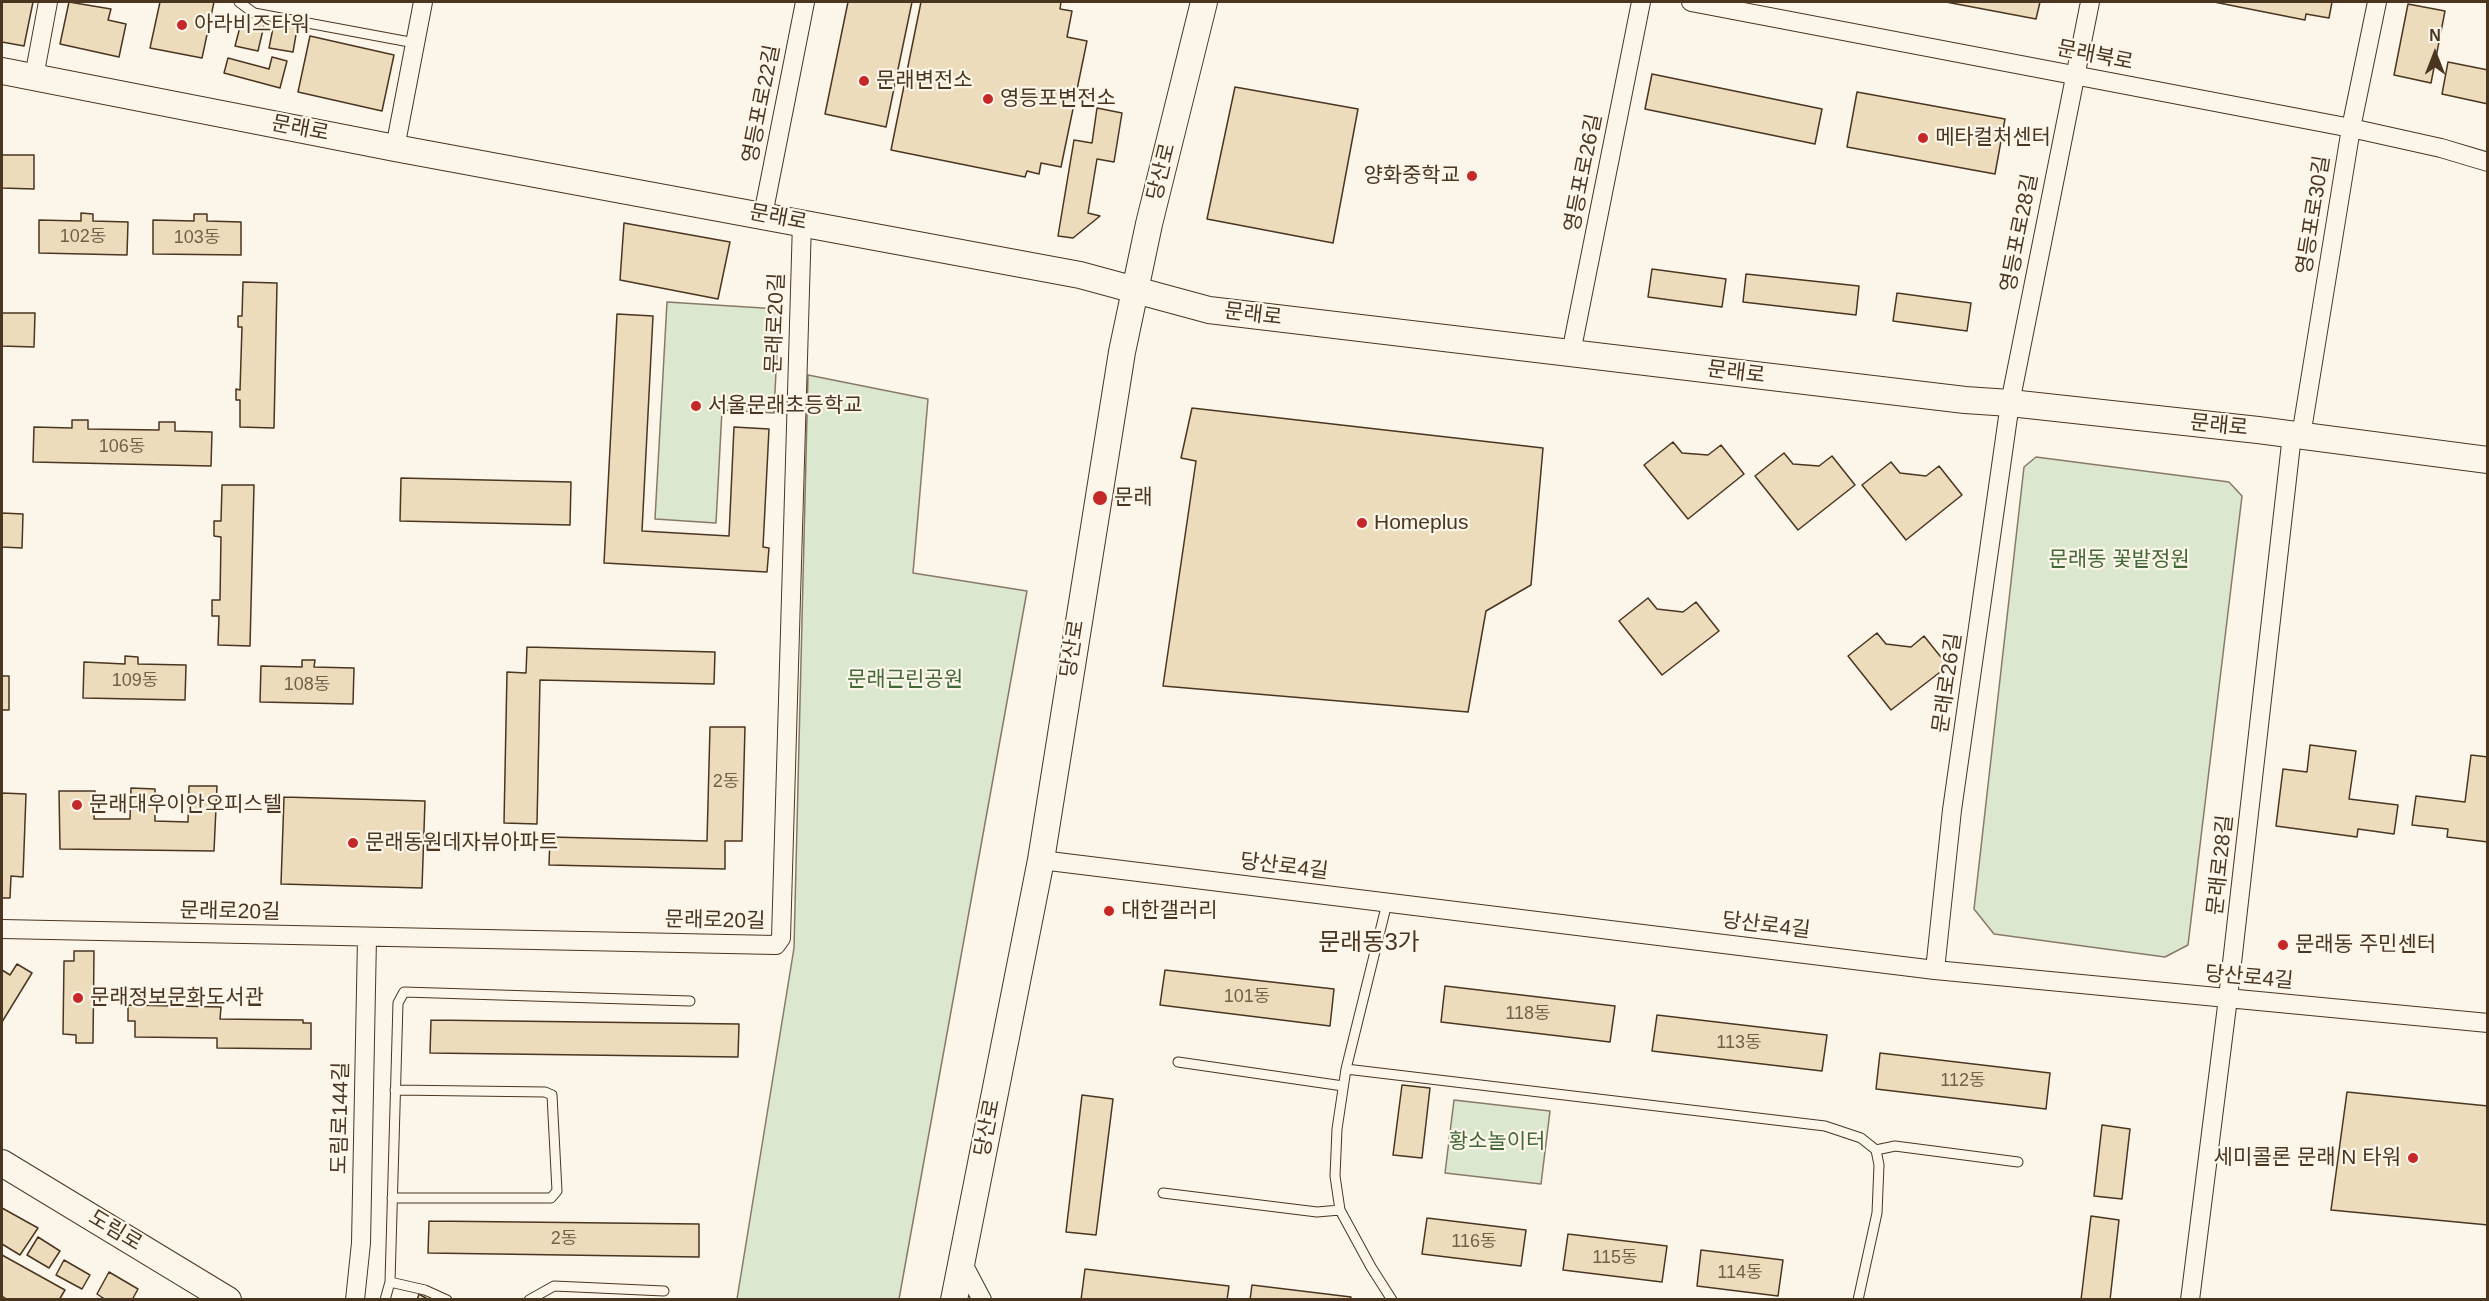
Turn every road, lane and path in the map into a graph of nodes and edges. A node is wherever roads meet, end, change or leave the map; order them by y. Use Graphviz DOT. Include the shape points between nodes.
graph roads {
  1 [pos="48,2"];
  2 [pos="239,2"];
  3 [pos="423,2"];
  4 [pos="805,2"];
  5 [pos="1203,2"];
  6 [pos="1641,2"];
  7 [pos="1691,2"];
  8 [pos="2090,2"];
  9 [pos="2377,2"];
  10 [pos="415,43"];
  11 [pos="2,71"];
  12 [pos="2074,74"];
  13 [pos="34,77"];
  14 [pos="2351,128"];
  15 [pos="395,147"];
  16 [pos="2487,162"];
  17 [pos="763,215"];
  18 [pos="802,222"];
  19 [pos="1134,289"];
  20 [pos="1571,353"];
  21 [pos="2010,403"];
  22 [pos="2296,435"];
  23 [pos="2487,460"];
  24 [pos="1041,860"];
  25 [pos="1388,903"];
  26 [pos="2,928"];
  27 [pos="367,938"];
  28 [pos="1935,970"];
  29 [pos="2228,998"];
  30 [pos="690,1002"];
  31 [pos="2487,1023"];
  32 [pos="1178,1062"];
  33 [pos="1346,1069"];
  34 [pos="1343,1086"];
  35 [pos="395,1090"];
  36 [pos="1876,1150"];
  37 [pos="2018,1162"];
  38 [pos="4,1169"];
  39 [pos="1163,1193"];
  40 [pos="392,1198"];
  41 [pos="1340,1210"];
  42 [pos="962,1262"];
  43 [pos="390,1282"];
  44 [pos="664,1292"];
  45 [pos="228,1299"];
  46 [pos="356,1299"];
  47 [pos="385,1299"];
  48 [pos="447,1299"];
  49 [pos="529,1299"];
  50 [pos="954,1299"];
  51 [pos="982,1299"];
  52 [pos="1392,1299"];
  53 [pos="1858,1299"];
  54 [pos="2190,1299"];
  1 -- 13 [label="street"];
  2 -- 10 [label="lane" via="254,13"];
  3 -- 10 [label="street"];
  4 -- 17 [label="street, 영등포로22길"];
  5 -- 19 [label="street, 당산로"];
  6 -- 20 [label="street, 영등포로26길"];
  7 -- 12 [label="street, 문래북로"];
  8 -- 12 [label="street, 영등포로28길"];
  9 -- 14 [label="street, 영등포로30길"];
  10 -- 15 [label="street"];
  11 -- 13 [label="street, 문래로"];
  12 -- 14 [label="street, 문래북로"];
  12 -- 21 [label="street, 영등포로28길"];
  13 -- 15 [label="street, 문래로"];
  14 -- 16 [label="street, 문래북로"];
  14 -- 22 [label="street, 영등포로30길"];
  15 -- 17 [label="street, 문래로"];
  17 -- 18 [label="street, 문래로"];
  18 -- 19 [label="street, 문래로" via="1080,275"];
  18 -- 27 [label="street, 문래로20길" via="781,938 776,945"];
  19 -- 20 [label="street, 문래로" via="1209,310"];
  19 -- 24 [label="street, 당산로"];
  20 -- 21 [label="street, 문래로"];
  21 -- 22 [label="street, 문래로"];
  21 -- 28 [label="street, 문래로26길" via="1952,810"];
  22 -- 23 [label="street, 문래로"];
  22 -- 29 [label="street, 문래로28길"];
  24 -- 25 [label="street, 당산로4길"];
  24 -- 42 [label="street, 당산로"];
  25 -- 28 [label="street, 당산로4길"];
  25 -- 33 [label="lane"];
  26 -- 27 [label="street, 문래로20길"];
  27 -- 46 [label="street, 도림로144길" via="361,1243"];
  28 -- 29 [label="street, 당산로4길"];
  29 -- 31 [label="street, 당산로4길"];
  29 -- 54 [label="street, 문래로28길"];
  30 -- 35 [label="lane" via="404,992 398,1004"];
  32 -- 34 [label="lane"];
  33 -- 34 [label="lane"];
  33 -- 36 [label="lane" via="1826,1126 1861,1137"];
  34 -- 41 [label="lane" via="1335,1176"];
  35 -- 40 [label="lane"];
  35 -- 40 [label="lane" via="552,1095 557,1191 551,1198"];
  36 -- 37 [label="lane" via="1895,1146"];
  36 -- 53 [label="lane" via="1877,1213"];
  38 -- 45 [label="street, 도림로"];
  39 -- 41 [label="lane" via="1317,1212"];
  40 -- 43 [label="lane"];
  41 -- 52 [label="lane"];
  42 -- 50 [label="street, 당산로"];
  42 -- 51 [label="street"];
  43 -- 47 [label="lane"];
  43 -- 48 [label="lane"];
  44 -- 49 [label="lane" via="554,1286"];
}
